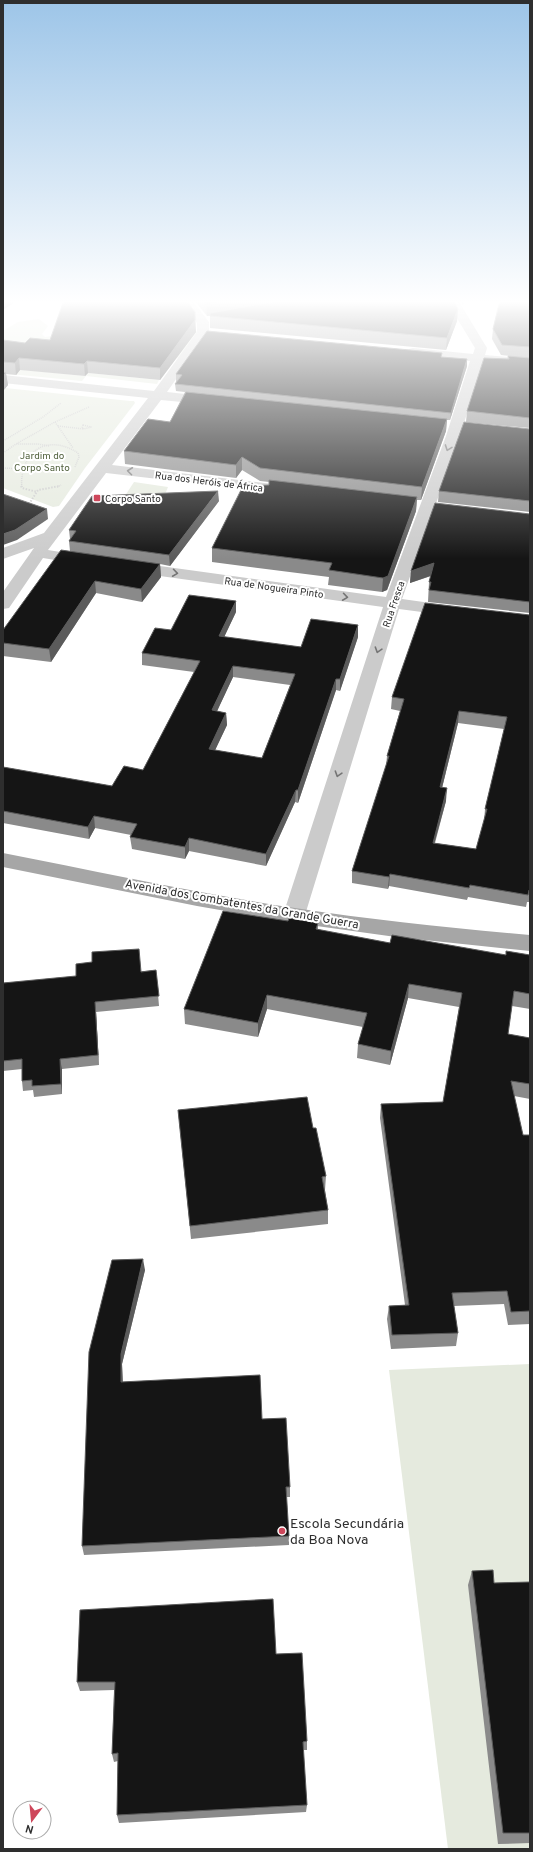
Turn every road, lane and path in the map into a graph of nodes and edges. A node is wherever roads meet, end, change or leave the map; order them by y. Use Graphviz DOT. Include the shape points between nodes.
graph roads {
  1 [pos="72,386"];
  2 [pos="163,386"];
  3 [pos="469,386"];
  4 [pos="77,387"];
  5 [pos="157,396"];
  6 [pos="230,403"];
  7 [pos="91,407"];
  8 [pos="55,422"];
  9 [pos="58,426"];
  10 [pos="84,429"];
  11 [pos="3,441"];
  12 [pos="16,444"];
  13 [pos="50,446"];
  14 [pos="73,449"];
  15 [pos="3,452"];
  16 [pos="3,468"];
  17 [pos="102,468"];
  18 [pos="24,469"];
  19 [pos="63,484"];
  20 [pos="298,491"];
  21 [pos="37,492"];
  22 [pos="29,505"];
  23 [pos="65,518"];
  24 [pos="50,536"];
  25 [pos="39,553"];
  26 [pos="3,554"];
  27 [pos="3,604"];
  28 [pos="392,604"];
  29 [pos="468,613"];
  30 [pos="3,860"];
  31 [pos="294,915"];
  32 [pos="530,943"];
  1 -- 4 [label="street"];
  2 -- 5 [label="street"];
  3 -- 28 [label="street, Rua Fresca, one-way"];
  4 -- 5 [label="street"];
  4 -- 11 [label="path" via="51,412"];
  5 -- 6 [label="street"];
  5 -- 17 [label="street"];
  7 -- 8 [label="path"];
  8 -- 9 [label="path"];
  8 -- 12 [label="path"];
  9 -- 10 [label="path"];
  9 -- 14 [label="path"];
  12 -- 13 [label="path"];
  12 -- 15 [label="path"];
  13 -- 14 [label="path" via="66,446"];
  13 -- 18 [label="path" via="36,449 29,455"];
  14 -- 17 [label="path" via="79,457 75,467 76,465"];
  16 -- 18 [label="path"];
  20 -- 17 [label="street, Rua dos Heróis de África, one-way"];
  17 -- 23 [label="street"];
  18 -- 21 [label="path" via="22,488"];
  19 -- 21 [label="path"];
  21 -- 22 [label="path"];
  22 -- 23 [label="street"];
  23 -- 24 [label="street"];
  24 -- 25 [label="street"];
  24 -- 26 [label="street"];
  25 -- 27 [label="street"];
  25 -- 28 [label="street, Rua de Nogueira Pinto, one-way"];
  28 -- 29 [label="street, Rua de Nogueira Pinto"];
  28 -- 31 [label="street, Rua Fresca, one-way"];
  30 -- 31 [label="main road, Avenida dos Combatentes da Grande Guerra"];
  31 -- 32 [label="main road, Avenida dos Combatentes da Grande Guerra" via="469,938"];
}
